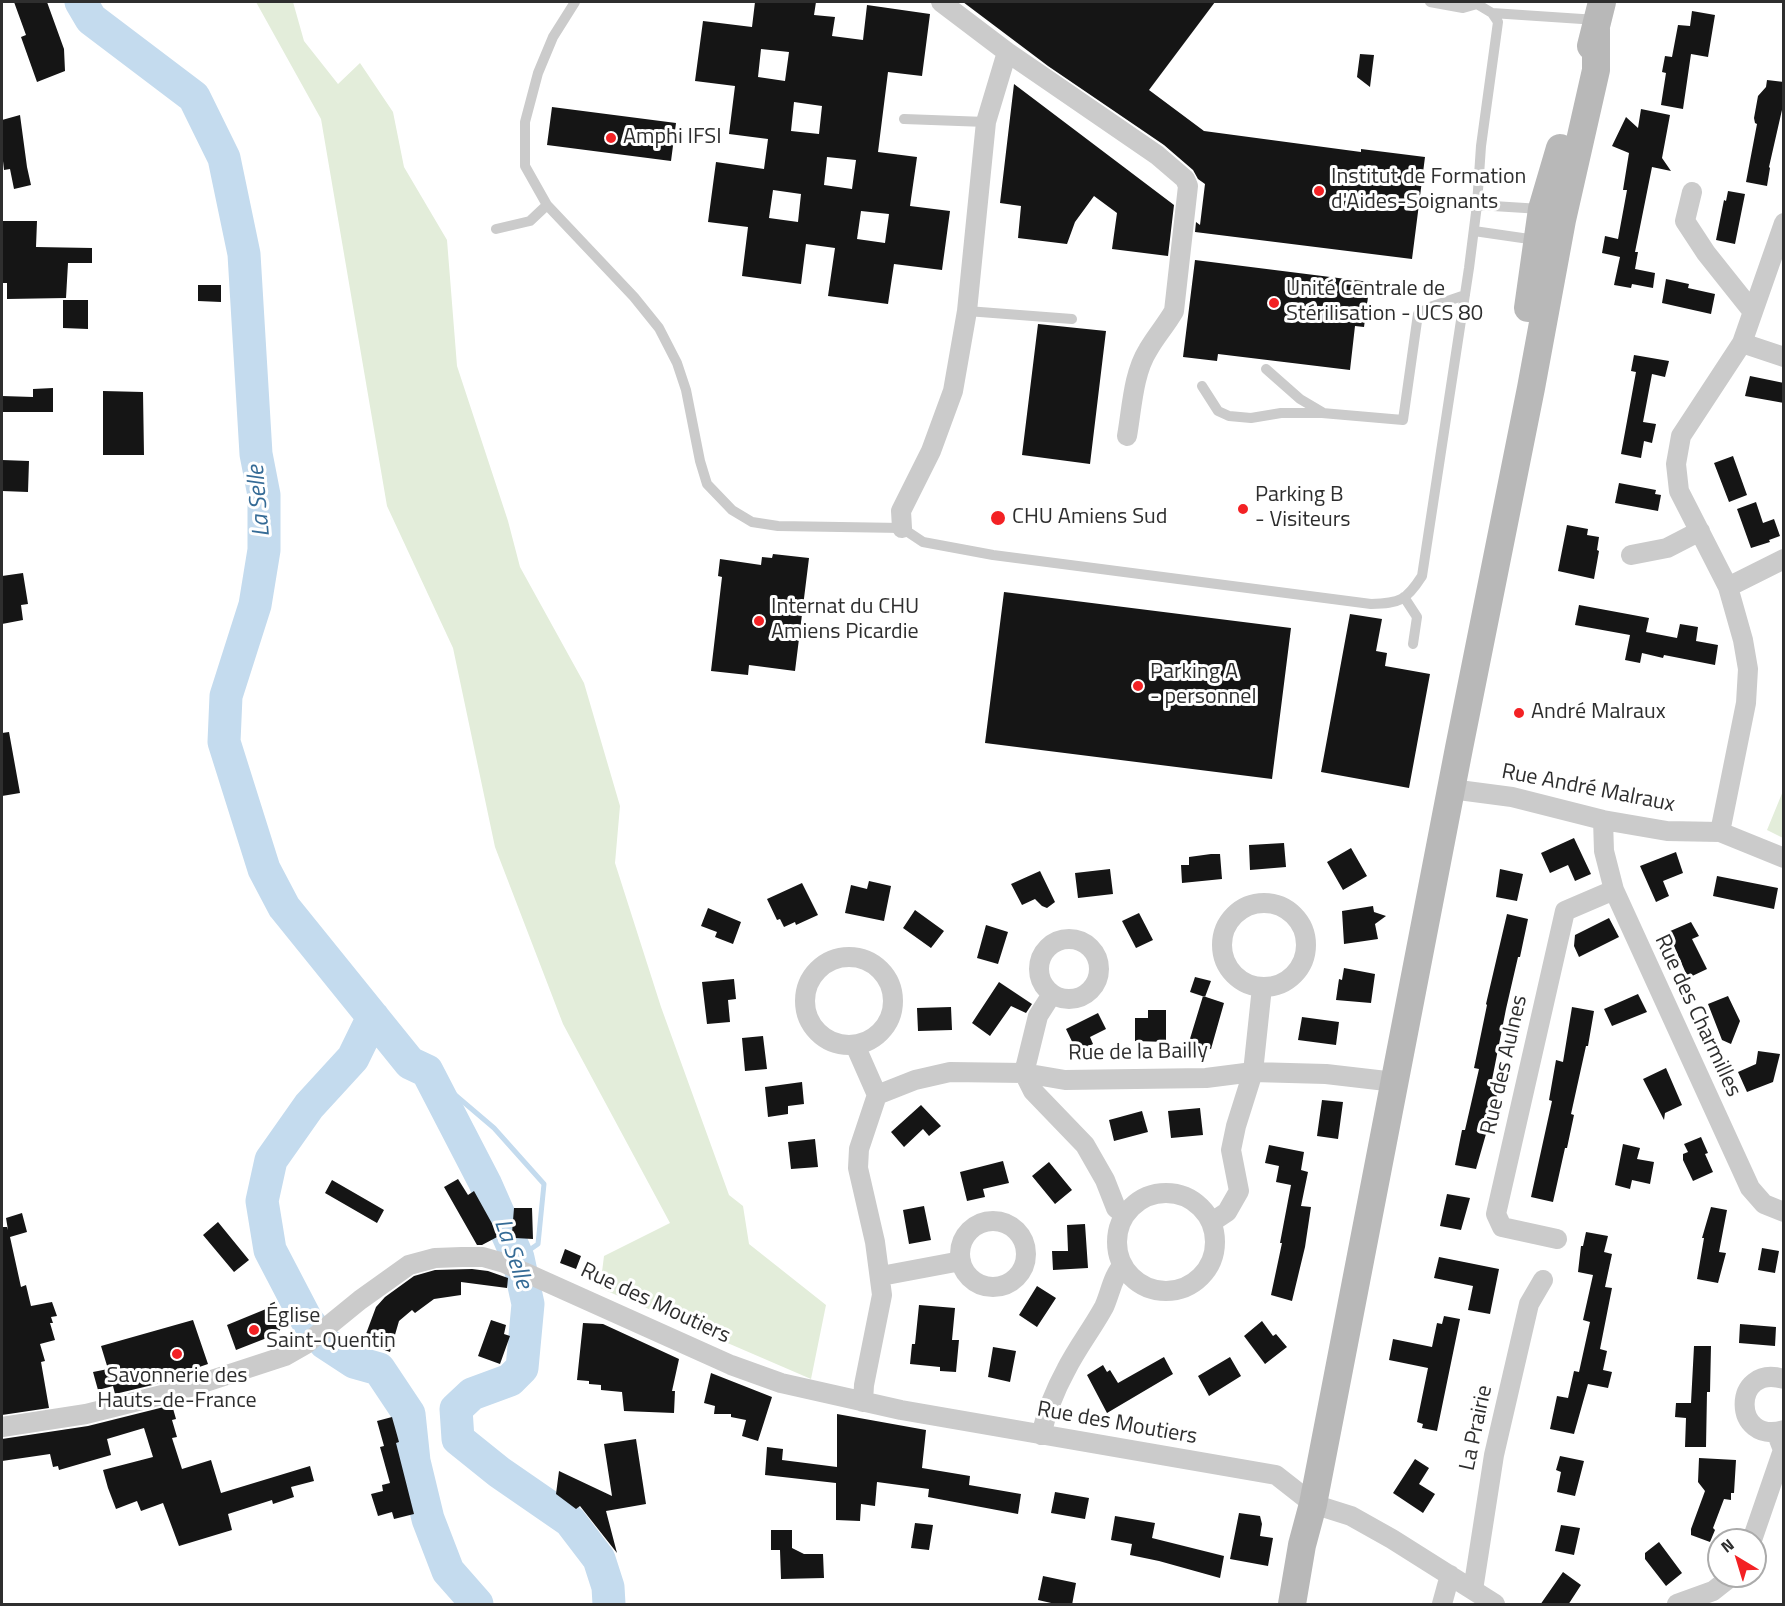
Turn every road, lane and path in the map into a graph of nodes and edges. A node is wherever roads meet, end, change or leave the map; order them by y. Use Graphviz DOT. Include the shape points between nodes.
graph roads {
  1 [pos="575,2"];
  2 [pos="941,2"];
  3 [pos="1430,2"];
  4 [pos="1478,3"];
  5 [pos="1492,12"];
  6 [pos="1598,17"];
  7 [pos="1007,52"];
  8 [pos="904,119"];
  9 [pos="986,122"];
  10 [pos="1692,192"];
  11 [pos="547,205"];
  12 [pos="1477,206"];
  13 [pos="1552,214"];
  14 [pos="1784,224"];
  15 [pos="496,229"];
  16 [pos="1474,231"];
  17 [pos="1537,240"];
  18 [pos="1465,295"];
  19 [pos="967,311"];
  20 [pos="1753,312"];
  21 [pos="1072,319"];
  22 [pos="1742,343"];
  23 [pos="1784,357"];
  24 [pos="1266,369"];
  25 [pos="1202,386"];
  26 [pos="1322,412"];
  27 [pos="1127,436"];
  28 [pos="1507,507"];
  29 [pos="902,528"];
  30 [pos="1700,531"];
  31 [pos="1632,555"];
  32 [pos="1784,559"];
  33 [pos="1728,587"];
  34 [pos="1404,597"];
  35 [pos="1413,644"];
  36 [pos="1451,789"];
  37 [pos="1603,820"];
  38 [pos="1720,832"];
  39 [pos="1784,858"];
  40 [pos="1614,890"];
  41 [pos="1262,987"];
  42 [pos="1053,994"];
  43 [pos="855,1045"];
  44 [pos="1253,1072"];
  45 [pos="1024,1073"];
  46 [pos="1395,1082"];
  47 [pos="877,1095"];
  48 [pos="1784,1212"];
  49 [pos="1125,1215"];
  50 [pos="1212,1222"];
  51 [pos="1557,1239"];
  52 [pos="961,1262"];
  53 [pos="1123,1265"];
  54 [pos="881,1276"];
  55 [pos="1543,1280"];
  56 [pos="1784,1379"];
  57 [pos="863,1402"];
  58 [pos="2,1427"];
  59 [pos="1780,1431"];
  60 [pos="1041,1435"];
  61 [pos="1313,1504"];
  62 [pos="1756,1528"];
  63 [pos="1450,1575"];
  64 [pos="1717,1588"];
  65 [pos="1473,1590"];
  66 [pos="1292,1605"];
  67 [pos="1442,1605"];
  68 [pos="1495,1605"];
  69 [pos="1677,1605"];
  1 -- 11 [label="lane" via="553,37 525,122 525,166"];
  2 -- 7 [label="street"];
  3 -- 4 [label="lane" via="1463,8"];
  4 -- 5 [label="lane"];
  5 -- 6 [label="lane"];
  5 -- 12 [label="lane" via="1498,22"];
  6 -- 13 [label="street"];
  7 -- 9 [label="street"];
  7 -- 27 [label="street" via="1157,155 1188,186 1174,311 1140,366"];
  8 -- 9 [label="lane"];
  9 -- 19 [label="street"];
  10 -- 20 [label="street" via="1685,221"];
  11 -- 15 [label="lane" via="530,221"];
  11 -- 29 [label="lane" via="627,288 659,328 678,363 707,484 732,510 752,522 778,526"];
  12 -- 13 [label="lane"];
  12 -- 16 [label="lane"];
  13 -- 17 [label="street"];
  13 -- 28 [label="street" via="1532,387"];
  14 -- 20 [label="street"];
  16 -- 17 [label="lane"];
  16 -- 18 [label="lane"];
  17 -- 28 [label="street" via="1519,360"];
  18 -- 26 [label="lane" via="1418,314 1403,420"];
  18 -- 34 [label="lane" via="1422,576 1411,594"];
  19 -- 21 [label="lane"];
  19 -- 29 [label="street" via="953,391 931,451 901,511"];
  20 -- 22 [label="street"];
  22 -- 23 [label="street"];
  22 -- 30 [label="street" via="1681,436 1676,464 1679,491"];
  24 -- 26 [label="lane" via="1300,399"];
  25 -- 26 [label="lane" via="1218,411 1229,416"];
  28 -- 36 [label="street"];
  29 -- 34 [label="lane" via="923,542 993,555 1371,604 1392,603"];
  30 -- 31 [label="street" via="1667,548"];
  30 -- 33 [label="street"];
  32 -- 33 [label="street"];
  33 -- 38 [label="street" via="1748,669 1746,703"];
  34 -- 35 [label="lane" via="1417,616"];
  36 -- 37 [label="street, Rue André Malraux" via="1512,797"];
  36 -- 46 [label="street"];
  37 -- 38 [label="street, Rue André Malraux" via="1667,831"];
  37 -- 40 [label="street, Rue des Charmilles" via="1604,851"];
  38 -- 39 [label="street, Rue André Malraux"];
  40 -- 48 [label="street, Rue des Charmilles" via="1750,1188 1764,1204"];
  40 -- 51 [label="street, Rue des Aulnes" via="1565,911 1496,1214 1502,1227"];
  41 -- 41 [label="street" via="1288,979 1304,957 1306,944 1304,930 1292,914 1274,904 1260,903 1235,915 1227,926 1223,953 1237,976"];
  41 -- 44 [label="street"];
  42 -- 45 [label="street" via="1038,1016"];
  43 -- 43 [label="street" via="880,1032 893,1008 893,994 881,969 870,961 843,957 816,971 804,1000 807,1015 820,1034 840,1044"];
  43 -- 47 [label="street"];
  44 -- 45 [label="street, Rue de la Bailly" via="1206,1078 1065,1080"];
  44 -- 46 [label="street, Rue de la Bailly" via="1326,1074"];
  44 -- 50 [label="street" via="1231,1150 1239,1191 1227,1212"];
  45 -- 47 [label="street, Rue de la Bailly" via="950,1072"];
  45 -- 49 [label="street" via="1034,1092 1086,1145 1116,1208"];
  46 -- 61 [label="street"];
  47 -- 54 [label="street" via="859,1149 858,1168"];
  49 -- 50 [label="street" via="1148,1196 1163,1192 1192,1199"];
  49 -- 53 [label="street" via="1117,1240"];
  50 -- 53 [label="street" via="1216,1238 1207,1270 1180,1290 1147,1287"];
  52 -- 54 [label="street"];
  53 -- 60 [label="street" via="1116,1271 1093,1328 1065,1371"];
  54 -- 57 [label="street" via="882,1295"];
  55 -- 65 [label="street, La Prairie" via="1529,1304 1494,1455"];
  56 -- 59 [label="street" via="1758,1380 1750,1386 1743,1404 1745,1414 1757,1429"];
  57 -- 58 [label="street, Rue des Moutiers" via="781,1383 731,1365 504,1263 462,1257 435,1258 409,1265 285,1356 178,1391 86,1414"];
  57 -- 60 [label="street, Rue des Moutiers"];
  59 -- 62 [label="street" via="1783,1450"];
  60 -- 61 [label="street, Rue des Moutiers" via="1276,1475"];
  61 -- 63 [label="street" via="1351,1516"];
  61 -- 66 [label="street"];
  63 -- 65 [label="street"];
  63 -- 67 [label="street"];
  64 -- 69 [label="street"];
  65 -- 68 [label="street"];
}
